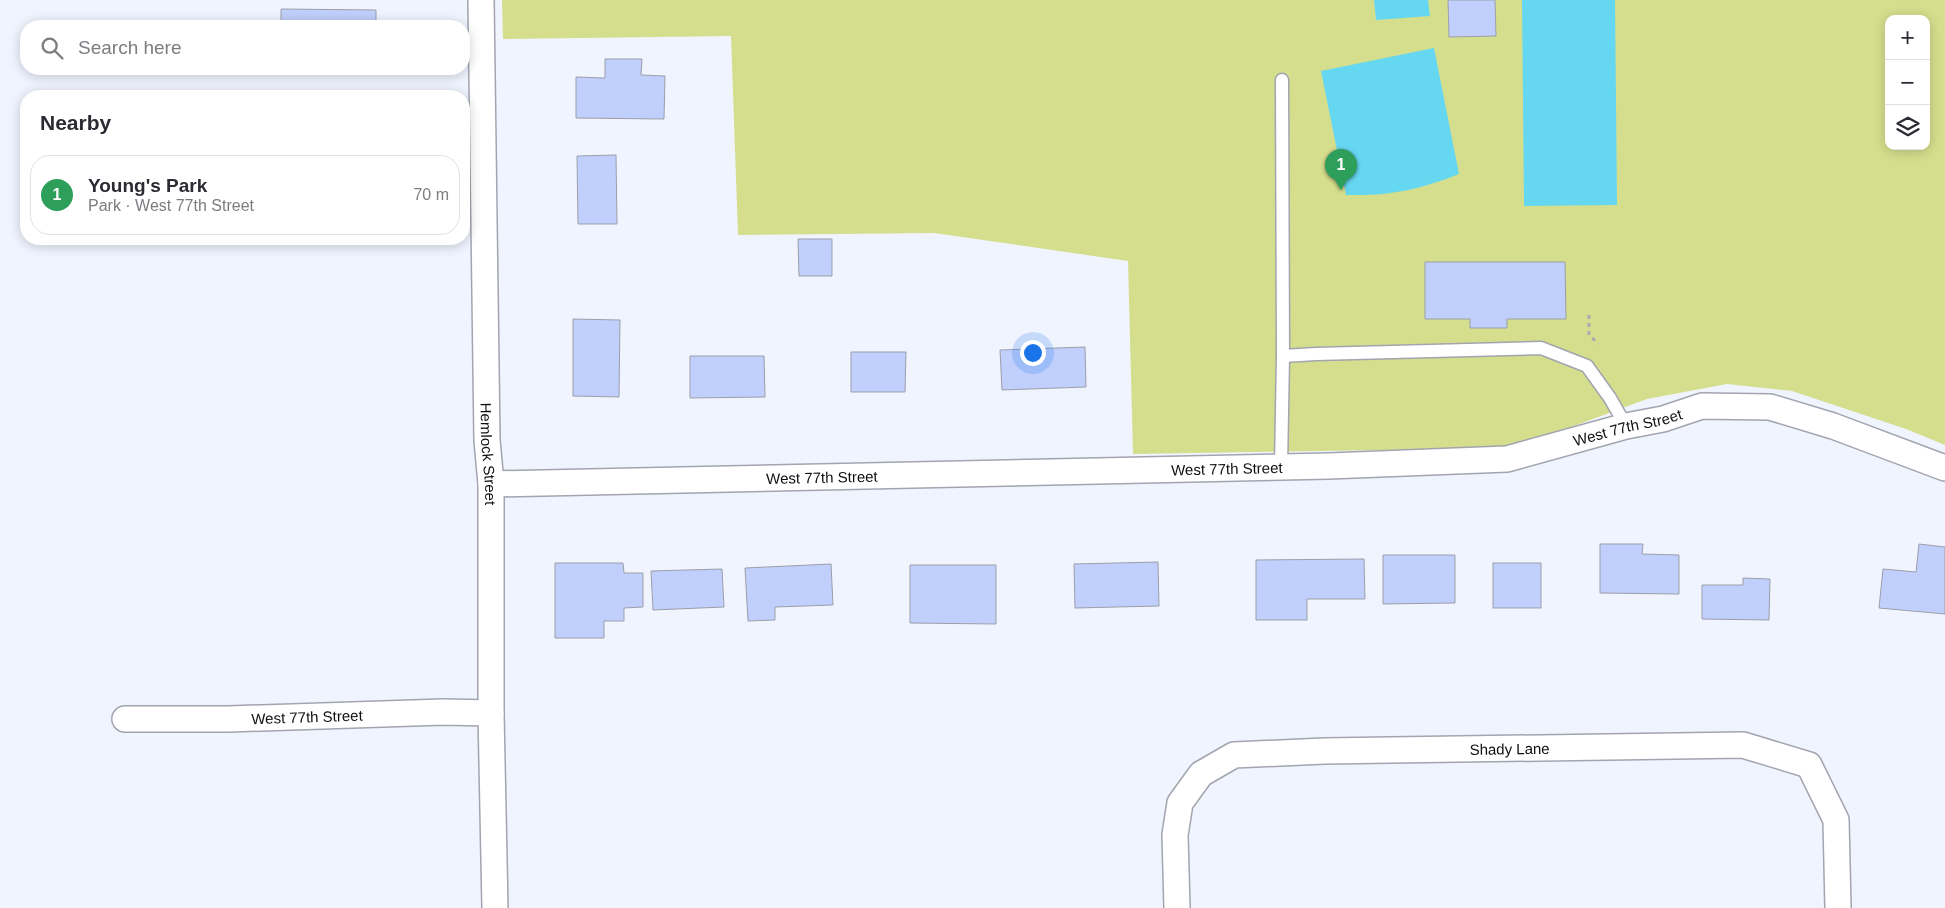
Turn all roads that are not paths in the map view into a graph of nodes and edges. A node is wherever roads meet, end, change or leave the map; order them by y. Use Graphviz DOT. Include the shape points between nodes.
graph roads {
  1 [pos="481,0"];
  2 [pos="1282,80"];
  3 [pos="1283,356"];
  4 [pos="1626,426"];
  5 [pos="1281,467"];
  6 [pos="1945,468"];
  7 [pos="491,484"];
  8 [pos="491,713"];
  9 [pos="125,719"];
  10 [pos="495,908"];
  11 [pos="1177,908"];
  12 [pos="1838,908"];
  1 -- 7 [label="street, Hemlock Street" via="487,440"];
  2 -- 3 [label="lane"];
  3 -- 4 [label="lane" via="1541,348 1586,366"];
  3 -- 5 [label="lane"];
  4 -- 5 [label="street, West 77th Street" via="1507,460"];
  4 -- 6 [label="street, West 77th Street" via="1663,420 1702,406 1770,407 1833,426"];
  5 -- 7 [label="street, West 77th Street"];
  7 -- 8 [label="street, Hemlock Street"];
  8 -- 9 [label="street, West 77th Street"];
  8 -- 10 [label="street, Hemlock Street"];
  11 -- 12 [label="street, Shady Lane" via="1176,835 1180,804 1201,774 1234,755 1743,745 1809,765 1836,820"];
}
